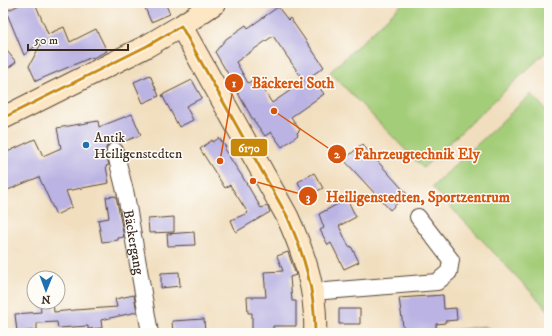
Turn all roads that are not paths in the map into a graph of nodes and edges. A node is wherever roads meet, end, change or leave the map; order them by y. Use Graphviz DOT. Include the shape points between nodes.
graph roads {
  1 [pos="216,3"];
  2 [pos="182,26"];
  3 [pos="3,118"];
  4 [pos="114,152"];
  5 [pos="418,217"];
  6 [pos="313,292"];
  7 [pos="150,333"];
  8 [pos="315,333"];
  1 -- 2 [label="street"];
  2 -- 3 [label="street"];
  2 -- 6 [label="street" via="287,216 304,257"];
  4 -- 7 [label="street, Bäckergang" via="126,195"];
  5 -- 6 [label="street" via="451,260 449,272 437,282"];
  6 -- 8 [label="street"];
}
